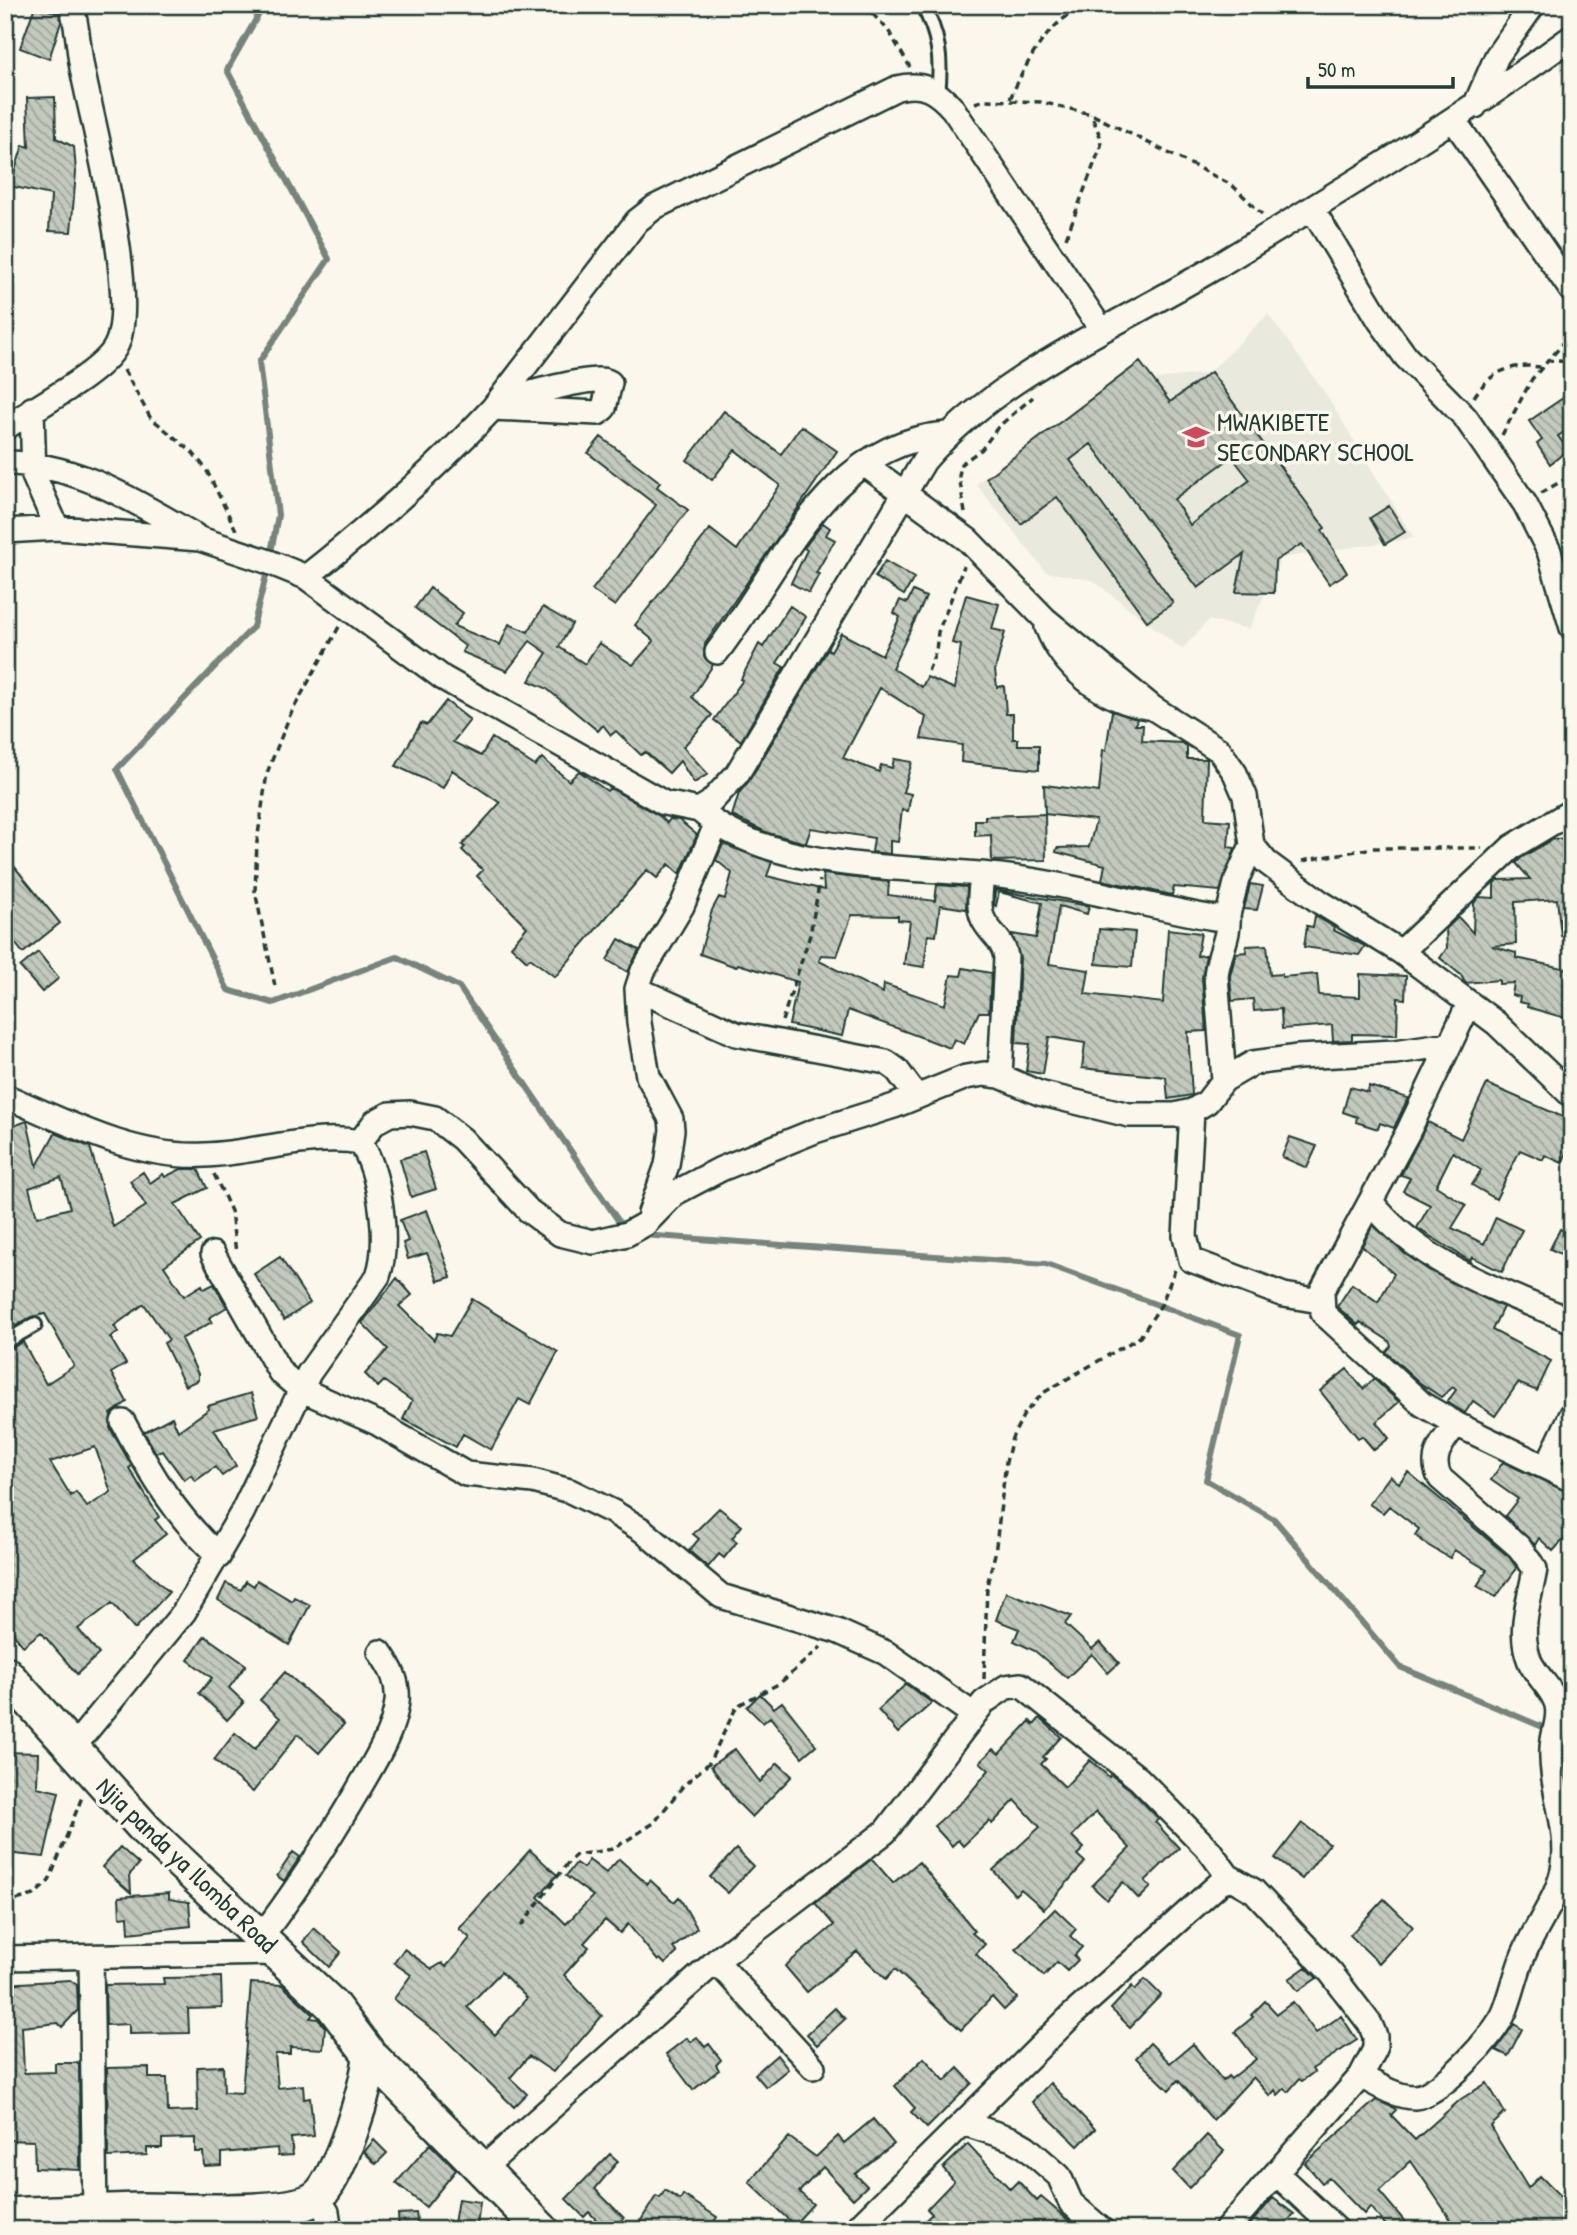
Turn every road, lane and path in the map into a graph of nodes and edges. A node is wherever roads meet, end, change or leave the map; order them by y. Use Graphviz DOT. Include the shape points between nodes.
graph roads {
  1 [pos="71,5"];
  2 [pos="864,5"];
  3 [pos="922,5"];
  4 [pos="1085,5"];
  5 [pos="1533,5"];
  6 [pos="1572,37"];
  7 [pos="937,95"];
  8 [pos="1010,99"];
  9 [pos="1475,106"];
  10 [pos="1091,114"];
  11 [pos="1453,119"];
  12 [pos="1313,210"];
  13 [pos="1279,229"];
  14 [pos="1060,268"];
  15 [pos="1572,291"];
  16 [pos="1572,322"];
  17 [pos="1101,329"];
  18 [pos="115,349"];
  19 [pos="1546,360"];
  20 [pos="1572,362"];
  21 [pos="1540,367"];
  22 [pos="1035,396"];
  23 [pos="32,409"];
  24 [pos="1465,418"];
  25 [pos="5,428"];
  26 [pos="946,434"];
  27 [pos="1496,461"];
  28 [pos="5,463"];
  29 [pos="33,463"];
  30 [pos="864,464"];
  31 [pos="1572,475"];
  32 [pos="904,494"];
  33 [pos="1525,504"];
  34 [pos="57,528"];
  35 [pos="5,531"];
  36 [pos="200,539"];
  37 [pos="970,542"];
  38 [pos="245,555"];
  39 [pos="306,578"];
  40 [pos="350,608"];
  41 [pos="1572,628"];
  42 [pos="717,652"];
  43 [pos="928,671"];
  44 [pos="1572,811"];
  45 [pos="708,817"];
  46 [pos="1512,847"];
  47 [pos="1259,854"];
  48 [pos="822,859"];
  49 [pos="982,875"];
  50 [pos="1228,915"];
  51 [pos="1401,952"];
  52 [pos="275,986"];
  53 [pos="637,989"];
  54 [pos="1469,1004"];
  55 [pos="776,1044"];
  56 [pos="1449,1044"];
  57 [pos="1000,1076"];
  58 [pos="1224,1080"];
  59 [pos="5,1096"];
  60 [pos="1572,1096"];
  61 [pos="917,1097"];
  62 [pos="1192,1111"];
  63 [pos="360,1142"];
  64 [pos="204,1156"];
  65 [pos="1371,1202"];
  66 [pos="645,1224"];
  67 [pos="1187,1251"];
  68 [pos="213,1254"];
  69 [pos="230,1282"];
  70 [pos="1321,1301"];
  71 [pos="1572,1321"];
  72 [pos="35,1325"];
  73 [pos="5,1342"];
  74 [pos="300,1389"];
  75 [pos="1572,1414"];
  76 [pos="123,1422"];
  77 [pos="1456,1424"];
  78 [pos="1547,1466"];
  79 [pos="1572,1480"];
  80 [pos="219,1556"];
  81 [pos="837,1631"];
  82 [pos="380,1652"];
  83 [pos="5,1673"];
  84 [pos="979,1708"];
  85 [pos="82,1761"];
  86 [pos="1228,1876"];
  87 [pos="5,1903"];
  88 [pos="521,1926"];
  89 [pos="268,1945"];
  90 [pos="91,1957"];
  91 [pos="5,1958"];
  92 [pos="716,1961"];
  93 [pos="370,2055"];
  94 [pos="813,2067"];
  95 [pos="1361,2076"];
  96 [pos="963,2123"];
  97 [pos="482,2169"];
  98 [pos="1276,2174"];
  99 [pos="317,2197"];
  100 [pos="95,2212"];
  101 [pos="5,2215"];
  102 [pos="330,2230"];
  103 [pos="542,2230"];
  104 [pos="855,2230"];
  105 [pos="1102,2230"];
  106 [pos="1226,2230"];
  107 [pos="1337,2230"];
  1 -- 18 [label="street" via="106,172 116,245 123,328"];
  2 -- 7 [label="path"];
  3 -- 7 [label="lane" via="939,48 942,68"];
  4 -- 8 [label="path" via="1046,35 1027,61"];
  5 -- 9 [label="street" via="1497,56"];
  6 -- 9 [label="street"];
  7 -- 8 [label="path"];
  7 -- 14 [label="street"];
  7 -- 39 [label="street" via="897,88 655,207 637,221 496,404 390,508"];
  8 -- 10 [label="path"];
  9 -- 11 [label="street"];
  10 -- 13 [label="path" via="1232,185"];
  10 -- 14 [label="path" via="1101,146 1066,236"];
  11 -- 12 [label="street"];
  11 -- 15 [label="street"];
  12 -- 13 [label="street"];
  12 -- 24 [label="street" via="1399,348"];
  13 -- 17 [label="street"];
  14 -- 17 [label="street"];
  16 -- 19 [label="path" via="1561,346"];
  17 -- 26 [label="street"];
  18 -- 23 [label="street" via="92,371"];
  18 -- 38 [label="path" via="150,417 206,469"];
  19 -- 20 [label="path"];
  19 -- 21 [label="path"];
  21 -- 24 [label="path" via="1518,365 1500,371 1479,388"];
  21 -- 27 [label="path" via="1504,430"];
  22 -- 37 [label="path" via="998,426 982,450 961,464"];
  23 -- 25 [label="street"];
  23 -- 29 [label="street"];
  24 -- 27 [label="street"];
  26 -- 30 [label="street" via="905,441"];
  26 -- 32 [label="street"];
  27 -- 33 [label="street"];
  28 -- 29 [label="street"];
  29 -- 34 [label="street" via="38,491"];
  29 -- 36 [label="street" via="111,489"];
  30 -- 32 [label="street"];
  30 -- 42 [label="street" via="821,501"];
  31 -- 33 [label="path"];
  32 -- 37 [label="street"];
  32 -- 45 [label="street" via="737,775 710,803"];
  33 -- 41 [label="street" via="1549,551"];
  34 -- 35 [label="street"];
  34 -- 36 [label="street"];
  36 -- 38 [label="street"];
  37 -- 43 [label="path"];
  37 -- 47 [label="street" via="1045,619 1153,708 1219,750 1245,796"];
  38 -- 39 [label="street"];
  39 -- 40 [label="street"];
  40 -- 45 [label="street" via="443,678 664,803"];
  40 -- 52 [label="path" via="290,715 267,773 255,891"];
  44 -- 46 [label="street"];
  45 -- 48 [label="street" via="778,849"];
  45 -- 53 [label="street" via="682,906"];
  46 -- 47 [label="path" via="1373,848 1308,861"];
  46 -- 51 [label="street"];
  47 -- 50 [label="street" via="1237,878"];
  47 -- 51 [label="street" via="1320,902"];
  48 -- 49 [label="street"];
  48 -- 55 [label="path" via="810,934"];
  49 -- 50 [label="street" via="1214,918"];
  49 -- 57 [label="street" via="983,920 1001,941 1006,957"];
  50 -- 58 [label="street" via="1228,937 1216,976"];
  51 -- 54 [label="street"];
  53 -- 55 [label="street" via="736,1034"];
  53 -- 66 [label="street" via="648,1076 671,1119 672,1130 661,1189"];
  54 -- 56 [label="street"];
  54 -- 60 [label="street" via="1496,1023"];
  55 -- 61 [label="street" via="886,1062"];
  56 -- 58 [label="street" via="1265,1060"];
  56 -- 65 [label="street"];
  57 -- 61 [label="street" via="966,1077"];
  57 -- 62 [label="street" via="1040,1093 1129,1115"];
  58 -- 62 [label="street" via="1207,1102"];
  59 -- 64 [label="street" via="144,1150"];
  61 -- 66 [label="street" via="721,1169 675,1193"];
  62 -- 67 [label="street"];
  63 -- 64 [label="street" via="320,1140"];
  63 -- 66 [label="street" via="375,1122 390,1114 435,1118 462,1139 529,1212 560,1234 593,1242 627,1234"];
  63 -- 74 [label="street" via="373,1169 384,1260 378,1276"];
  64 -- 69 [label="path" via="235,1226 236,1258"];
  65 -- 70 [label="street" via="1329,1277"];
  65 -- 71 [label="street" via="1435,1260"];
  67 -- 70 [label="street" via="1197,1264 1284,1294"];
  67 -- 84 [label="path" via="1140,1337 1043,1393 1024,1414 1013,1438 984,1610"];
  68 -- 69 [label="street"];
  69 -- 74 [label="street" via="280,1373"];
  70 -- 77 [label="street" via="1323,1313 1371,1359 1422,1404"];
  72 -- 73 [label="lane"];
  74 -- 80 [label="street"];
  74 -- 81 [label="street" via="377,1423 466,1474 570,1491 642,1530 721,1596"];
  75 -- 78 [label="street"];
  76 -- 80 [label="street" via="153,1478 188,1528"];
  77 -- 78 [label="street"];
  77 -- 95 [label="street" via="1436,1453 1434,1466 1440,1478 1529,1557 1535,1569 1524,1621 1525,1644 1530,1661 1557,1703 1552,1748 1564,1865 1523,1956 1504,2013 1474,2053 1419,2097 1380,2087"];
  78 -- 79 [label="street"];
  80 -- 85 [label="street"];
  81 -- 84 [label="street" via="886,1653"];
  81 -- 88 [label="path" via="780,1683 737,1706 709,1763 683,1786 654,1824 612,1849 576,1855"];
  82 -- 89 [label="street" via="393,1670 397,1687 384,1746"];
  83 -- 85 [label="main road, Njia panda ya Ilomba Road"];
  84 -- 86 [label="street" via="1006,1687 1021,1685 1032,1692 1139,1779 1209,1850"];
  84 -- 92 [label="street" via="885,1832"];
  85 -- 87 [label="path" via="49,1881 34,1895"];
  85 -- 89 [label="main road, Njia panda ya Ilomba Road" via="146,1830"];
  86 -- 95 [label="street" via="1254,1891 1279,1916 1370,2024 1376,2049"];
  86 -- 96 [label="street" via="1071,2016"];
  89 -- 90 [label="street"];
  89 -- 93 [label="main road, Njia panda ya Ilomba Road" via="332,2005"];
  90 -- 91 [label="street"];
  90 -- 100 [label="street"];
  92 -- 94 [label="street"];
  92 -- 97 [label="street"];
  93 -- 97 [label="main road, Njia panda ya Ilomba Road"];
  93 -- 99 [label="main road" via="369,2075 340,2157"];
  95 -- 98 [label="street"];
  96 -- 104 [label="street"];
  96 -- 105 [label="street" via="1026,2147 1059,2176 1071,2203"];
  97 -- 103 [label="main road, Njia panda ya Ilomba Road"];
  98 -- 106 [label="street"];
  98 -- 107 [label="street"];
  99 -- 100 [label="main road" via="292,2206"];
  99 -- 102 [label="street" via="327,2212"];
  100 -- 101 [label="main road"];
}
